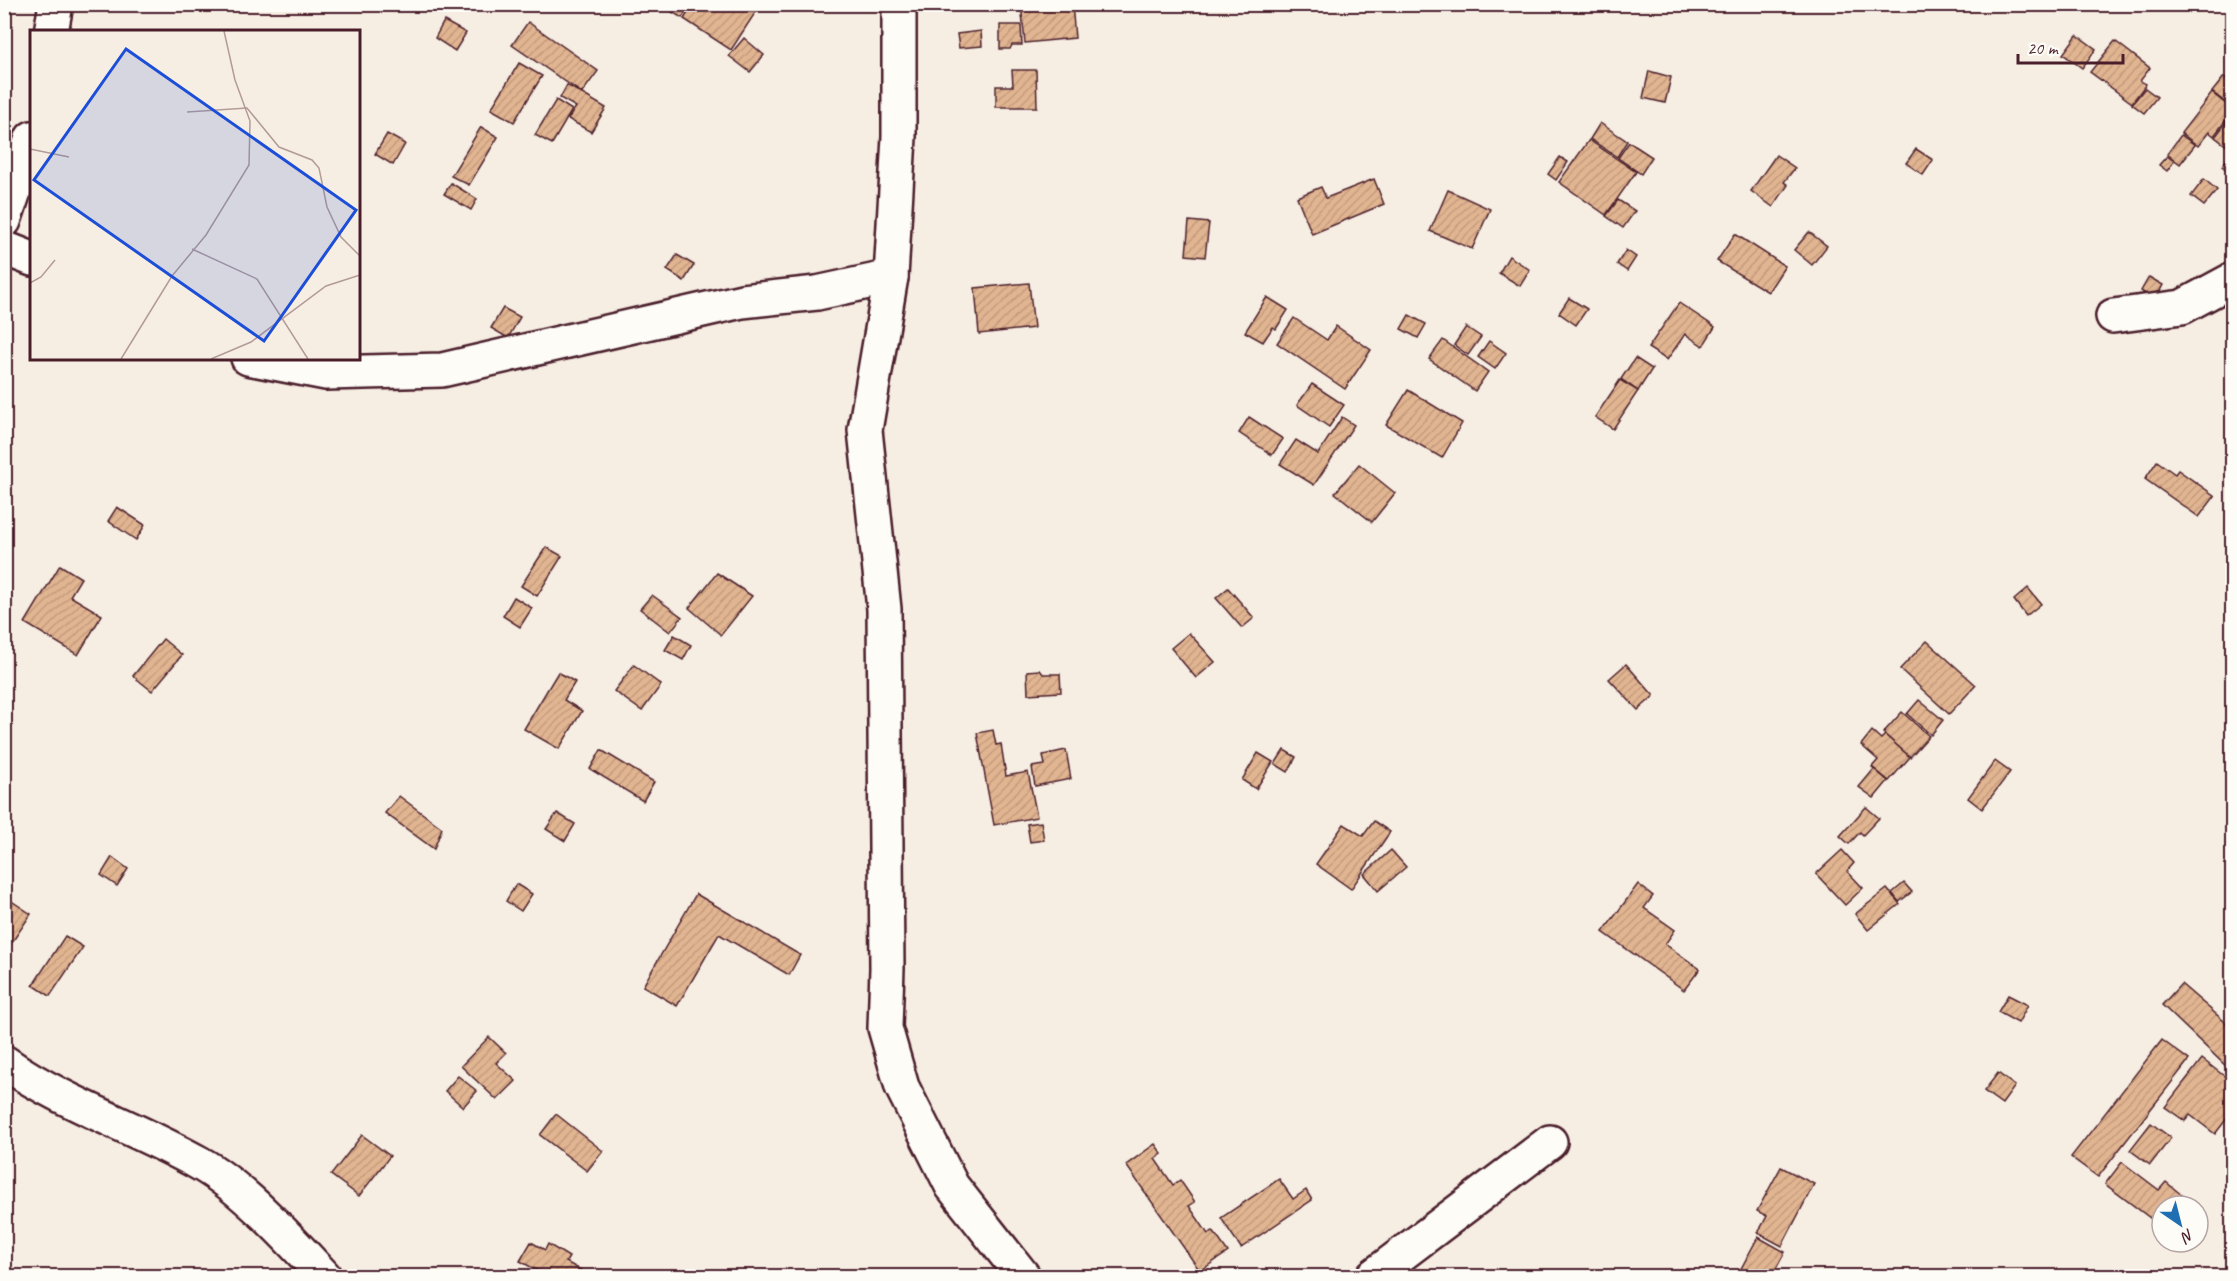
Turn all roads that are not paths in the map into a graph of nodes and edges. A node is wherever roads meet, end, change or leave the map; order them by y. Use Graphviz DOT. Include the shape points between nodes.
graph roads {
  1 [pos="56,4"];
  2 [pos="899,4"];
  3 [pos="51,30"];
  4 [pos="30,144"];
  5 [pos="4,221"];
  6 [pos="4,248"];
  7 [pos="30,258"];
  8 [pos="891,278"];
  9 [pos="2232,280"];
  10 [pos="2113,316"];
  11 [pos="258,360"];
  12 [pos="4,1062"];
  13 [pos="1550,1142"];
  14 [pos="324,1276"];
  15 [pos="1023,1276"];
  16 [pos="1373,1276"];
  1 -- 3 [label="street"];
  2 -- 8 [label="street" via="899,137"];
  4 -- 5 [label="street"];
  6 -- 7 [label="street"];
  8 -- 11 [label="street" via="816,293 742,301 442,370 326,373"];
  8 -- 15 [label="street" via="865,430 884,609 885,1028 902,1087 952,1186"];
  9 -- 10 [label="street" via="2182,307"];
  12 -- 14 [label="street" via="40,1085 201,1164 251,1203"];
  13 -- 16 [label="street"];
}
